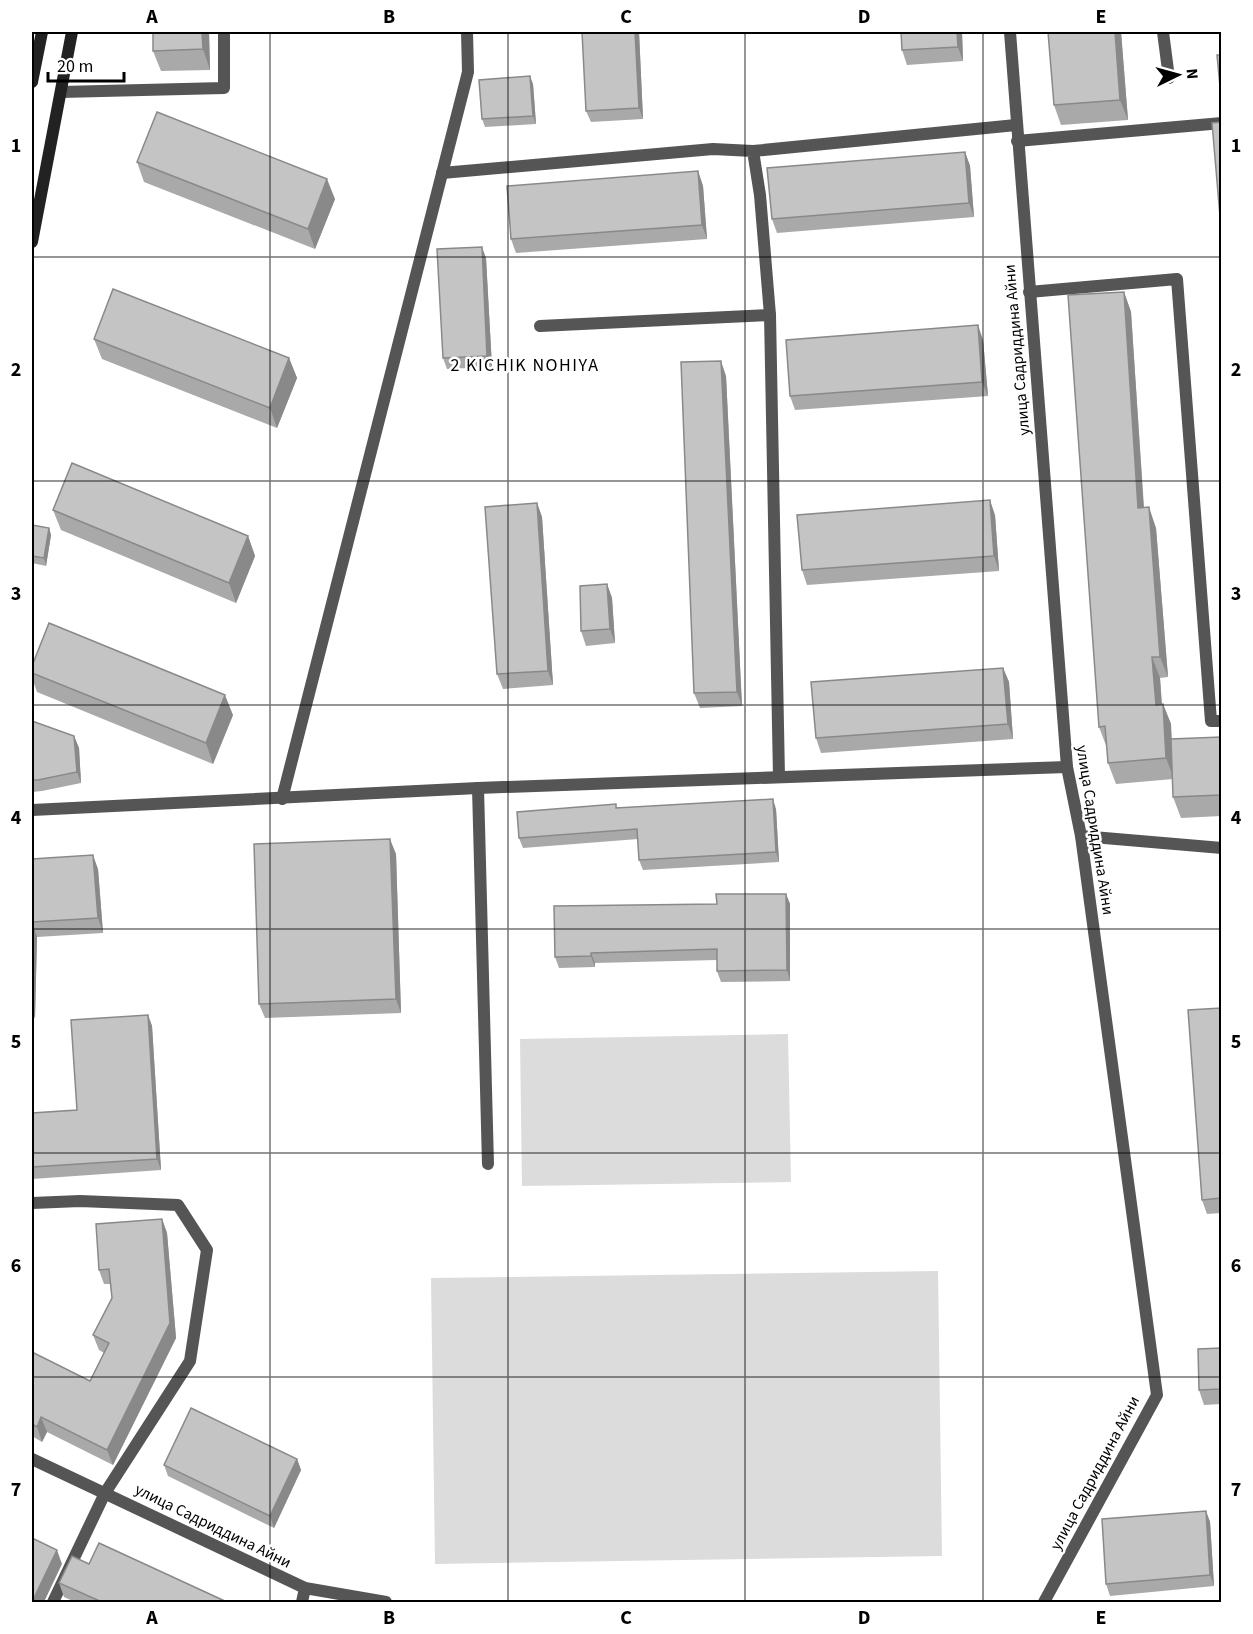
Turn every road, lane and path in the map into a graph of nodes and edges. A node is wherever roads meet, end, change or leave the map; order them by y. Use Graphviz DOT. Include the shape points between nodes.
graph roads {
  1 [pos="42,32"];
  2 [pos="72,32"];
  3 [pos="224,32"];
  4 [pos="466,32"];
  5 [pos="1010,32"];
  6 [pos="1163,32"];
  7 [pos="1169,78"];
  8 [pos="32,82"];
  9 [pos="61,92"];
  10 [pos="1221,123"];
  11 [pos="1016,125"];
  12 [pos="1017,141"];
  13 [pos="753,151"];
  14 [pos="442,172"];
  15 [pos="32,242"];
  16 [pos="1029,292"];
  17 [pos="770,315"];
  18 [pos="540,326"];
  19 [pos="1221,721"];
  20 [pos="1067,767"];
  21 [pos="779,777"];
  22 [pos="478,788"];
  23 [pos="282,799"];
  24 [pos="32,810"];
  25 [pos="1081,836"];
  26 [pos="1221,848"];
  27 [pos="488,1164"];
  28 [pos="32,1203"];
  29 [pos="32,1459"];
  30 [pos="105,1493"];
  31 [pos="305,1588"];
  32 [pos="53,1602"];
  33 [pos="302,1602"];
  34 [pos="386,1602"];
  35 [pos="1044,1602"];
  1 -- 8 [label="main road"];
  2 -- 9 [label="main road"];
  3 -- 9 [label="street" via="224,88"];
  4 -- 14 [label="street" via="468,72"];
  5 -- 11 [label="street, улица Садриддина Айни"];
  6 -- 7 [label="street"];
  9 -- 15 [label="main road"];
  10 -- 12 [label="street"];
  11 -- 12 [label="street, улица Садриддина Айни"];
  11 -- 13 [label="street"];
  12 -- 16 [label="street, улица Садриддина Айни"];
  13 -- 14 [label="street" via="713,149"];
  13 -- 17 [label="street"];
  14 -- 23 [label="street"];
  16 -- 19 [label="street" via="1178,279 1211,721"];
  16 -- 20 [label="street, улица Садриддина Айни"];
  17 -- 18 [label="street"];
  17 -- 21 [label="street"];
  20 -- 21 [label="street"];
  20 -- 25 [label="street, улица Садриддина Айни"];
  21 -- 22 [label="street"];
  22 -- 23 [label="street"];
  22 -- 27 [label="street"];
  23 -- 24 [label="street"];
  25 -- 26 [label="street"];
  25 -- 35 [label="street, улица Садриддина Айни" via="1157,1395"];
  28 -- 30 [label="street" via="178,1205 207,1250 190,1362"];
  29 -- 30 [label="street, улица Садриддина Айни"];
  30 -- 31 [label="street, улица Садриддина Айни"];
  30 -- 32 [label="street"];
  31 -- 33 [label="street"];
  31 -- 34 [label="street, улица Садриддина Айни"];
}
